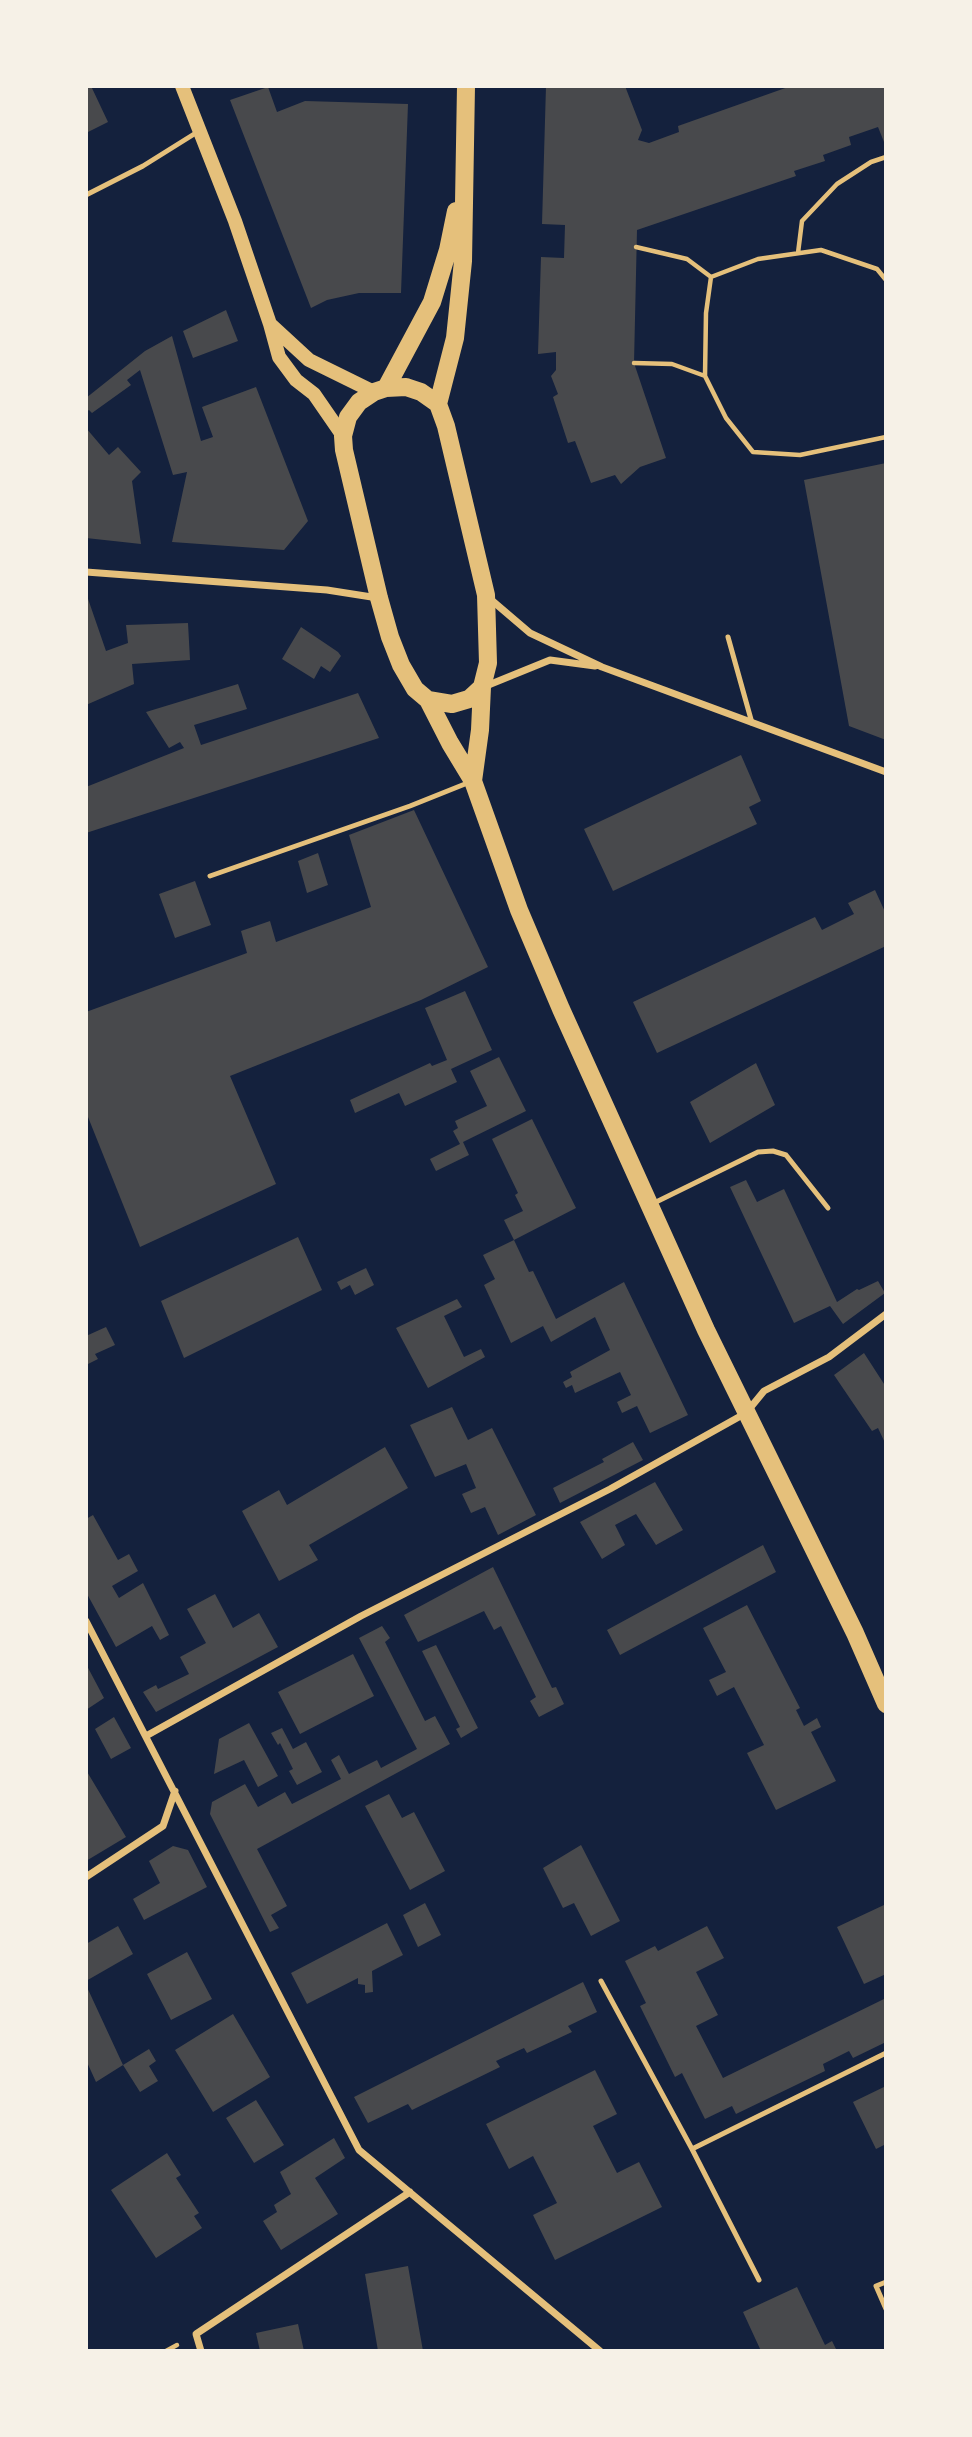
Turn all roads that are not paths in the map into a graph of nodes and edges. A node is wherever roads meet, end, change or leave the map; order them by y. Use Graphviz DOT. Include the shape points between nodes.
graph roads {
  1 [pos="182,86"];
  2 [pos="466,86"];
  3 [pos="199,130"];
  4 [pos="464,166"];
  5 [pos="86,195"];
  6 [pos="270,324"];
  7 [pos="380,390"];
  8 [pos="438,404"];
  9 [pos="343,436"];
  10 [pos="86,572"];
  11 [pos="486,596"];
  12 [pos="379,598"];
  13 [pos="728,638"];
  14 [pos="602,667"];
  15 [pos="482,687"];
  16 [pos="428,700"];
  17 [pos="752,723"];
  18 [pos="886,772"];
  19 [pos="473,781"];
  20 [pos="210,876"];
  21 [pos="651,1204"];
  22 [pos="828,1208"];
  23 [pos="886,1314"];
  24 [pos="746,1413"];
  25 [pos="86,1620"];
  26 [pos="855,1633"];
  27 [pos="886,1685"];
  28 [pos="886,1704"];
  29 [pos="146,1736"];
  30 [pos="175,1791"];
  31 [pos="86,1877"];
  32 [pos="601,1981"];
  33 [pos="886,2053"];
  34 [pos="692,2149"];
  35 [pos="410,2192"];
  36 [pos="759,2280"];
  37 [pos="886,2282"];
  38 [pos="886,2309"];
  39 [pos="201,2351"];
  40 [pos="600,2351"];
  1 -- 3 [label="main road"];
  2 -- 4 [label="main road"];
  3 -- 5 [label="lane"];
  3 -- 6 [label="main road"];
  4 -- 7 [label="main road" via="448,250 432,302"];
  4 -- 8 [label="main road" via="463,261 455,338"];
  6 -- 7 [label="main road" via="309,360"];
  6 -- 9 [label="main road" via="279,357 314,394"];
  7 -- 8 [label="main road" via="406,387"];
  7 -- 9 [label="main road" via="359,402 348,417"];
  8 -- 11 [label="main road"];
  9 -- 12 [label="main road"];
  10 -- 12 [label="street"];
  11 -- 14 [label="street" via="530,633"];
  11 -- 15 [label="main road" via="488,663"];
  12 -- 16 [label="main road" via="401,665 415,689"];
  13 -- 17 [label="lane"];
  14 -- 15 [label="street" via="550,660"];
  14 -- 17 [label="street"];
  15 -- 16 [label="main road" via="469,699 452,704"];
  15 -- 19 [label="main road"];
  16 -- 19 [label="main road"];
  17 -- 18 [label="street"];
  19 -- 20 [label="lane"];
  19 -- 21 [label="main road" via="519,910"];
  21 -- 22 [label="lane" via="758,1152 773,1150 786,1156"];
  21 -- 24 [label="main road"];
  23 -- 24 [label="street" via="829,1357 764,1391"];
  24 -- 26 [label="main road"];
  24 -- 29 [label="street" via="610,1489 361,1616"];
  25 -- 29 [label="street"];
  26 -- 27 [label="main road"];
  26 -- 28 [label="main road"];
  29 -- 30 [label="street"];
  30 -- 31 [label="street" via="163,1826"];
  30 -- 35 [label="street" via="359,2150"];
  32 -- 34 [label="lane"];
  33 -- 34 [label="lane"];
  34 -- 36 [label="lane"];
  35 -- 39 [label="street" via="196,2334"];
  35 -- 40 [label="street"];
  37 -- 38 [label="lane" via="876,2286"];
}
